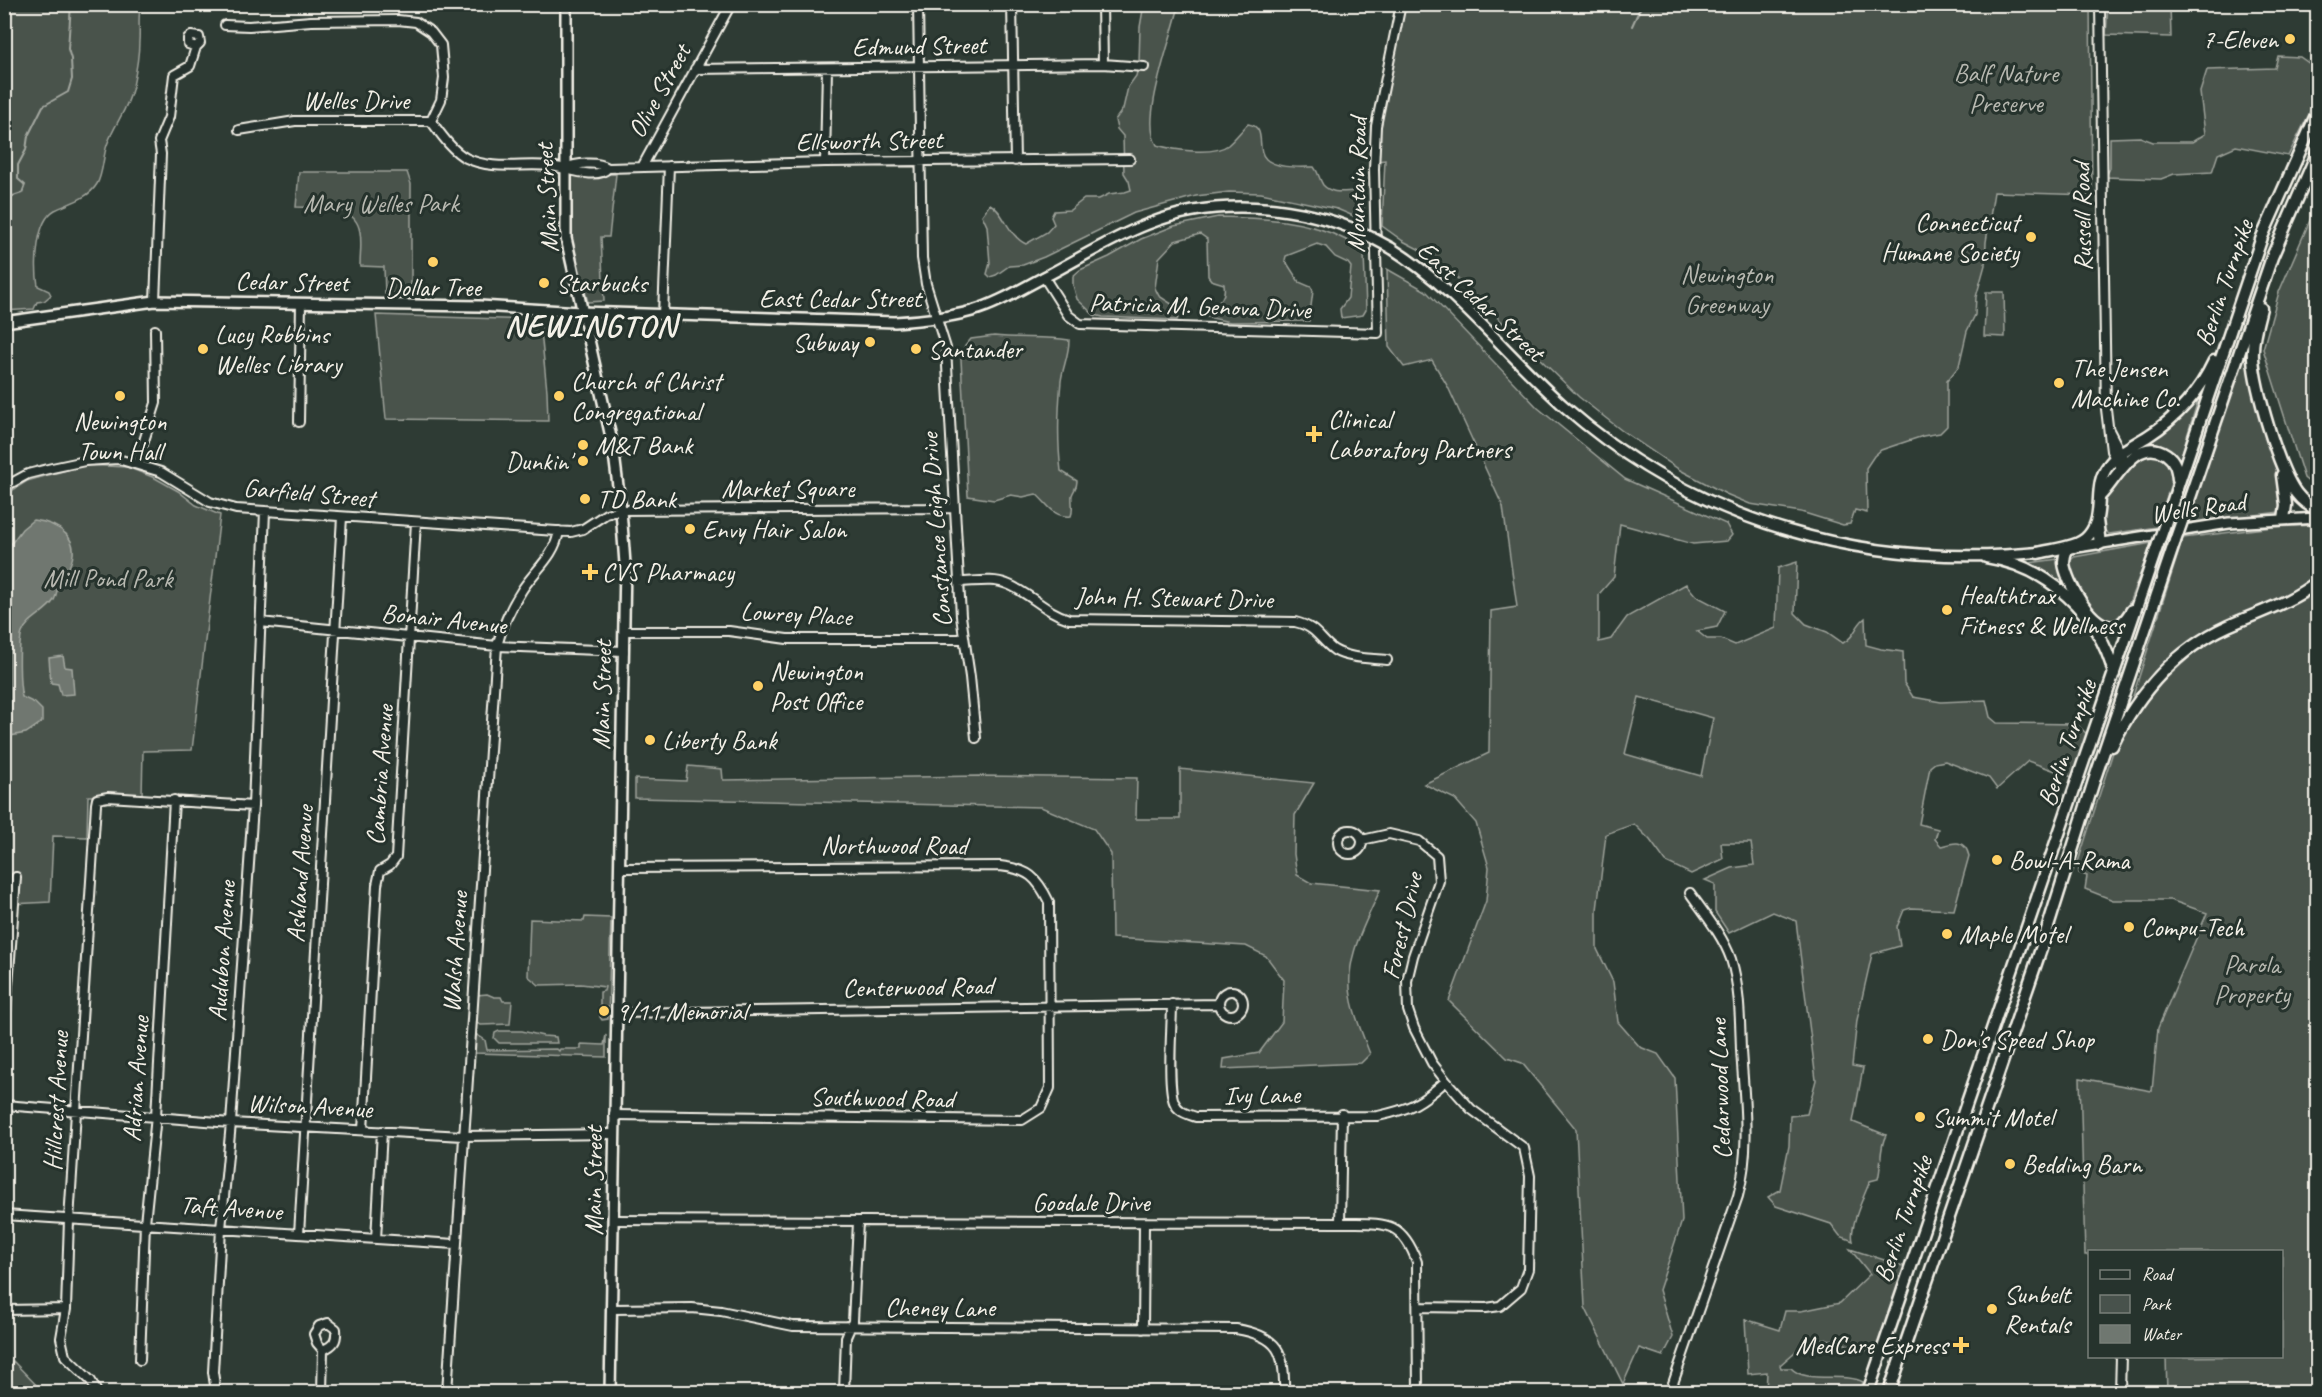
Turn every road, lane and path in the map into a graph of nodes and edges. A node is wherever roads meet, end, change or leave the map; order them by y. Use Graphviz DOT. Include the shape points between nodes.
graph roads {
  1 [pos="566,4"];
  2 [pos="731,4"];
  3 [pos="918,4"];
  4 [pos="1012,4"];
  5 [pos="1102,4"];
  6 [pos="1401,4"];
  7 [pos="2100,4"];
  8 [pos="225,25"];
  9 [pos="196,47"];
  10 [pos="1103,64"];
  11 [pos="1013,65"];
  12 [pos="918,67"];
  13 [pos="1144,67"];
  14 [pos="827,68"];
  15 [pos="695,69"];
  16 [pos="2318,111"];
  17 [pos="430,121"];
  18 [pos="239,130"];
  19 [pos="2318,151"];
  20 [pos="1130,159"];
  21 [pos="1015,161"];
  22 [pos="825,162"];
  23 [pos="920,162"];
  24 [pos="669,166"];
  25 [pos="642,167"];
  26 [pos="565,168"];
  27 [pos="2290,212"];
  28 [pos="1044,277"];
  29 [pos="155,300"];
  30 [pos="301,303"];
  31 [pos="581,312"];
  32 [pos="663,315"];
  33 [pos="936,319"];
  34 [pos="4,322"];
  35 [pos="2232,326"];
  36 [pos="155,330"];
  37 [pos="1378,333"];
  38 [pos="299,422"];
  39 [pos="2120,460"];
  40 [pos="2279,460"];
  41 [pos="137,464"];
  42 [pos="4,487"];
  43 [pos="2177,489"];
  44 [pos="955,508"];
  45 [pos="621,510"];
  46 [pos="2318,510"];
  47 [pos="265,511"];
  48 [pos="342,517"];
  49 [pos="2318,518"];
  50 [pos="2097,519"];
  51 [pos="2284,519"];
  52 [pos="416,522"];
  53 [pos="559,531"];
  54 [pos="2100,544"];
  55 [pos="2085,546"];
  56 [pos="2067,549"];
  57 [pos="2038,553"];
  58 [pos="1986,557"];
  59 [pos="2318,581"];
  60 [pos="959,582"];
  61 [pos="2140,597"];
  62 [pos="2088,615"];
  63 [pos="260,622"];
  64 [pos="336,629"];
  65 [pos="625,631"];
  66 [pos="410,637"];
  67 [pos="964,639"];
  68 [pos="497,646"];
  69 [pos="624,651"];
  70 [pos="1386,660"];
  71 [pos="2114,674"];
  72 [pos="976,738"];
  73 [pos="2094,781"];
  74 [pos="174,800"];
  75 [pos="253,806"];
  76 [pos="1362,840"];
  77 [pos="619,868"];
  78 [pos="16,877"];
  79 [pos="1690,893"];
  80 [pos="1173,1004"];
  81 [pos="1219,1004"];
  82 [pos="1050,1005"];
  83 [pos="618,1012"];
  84 [pos="4,1040"];
  85 [pos="1446,1082"];
  86 [pos="4,1105"];
  87 [pos="76,1110"];
  88 [pos="1342,1114"];
  89 [pos="614,1115"];
  90 [pos="156,1116"];
  91 [pos="231,1123"];
  92 [pos="305,1126"];
  93 [pos="363,1130"];
  94 [pos="382,1131"];
  95 [pos="614,1134"];
  96 [pos="463,1136"];
  97 [pos="4,1215"];
  98 [pos="69,1220"];
  99 [pos="614,1220"];
  100 [pos="858,1222"];
  101 [pos="145,1223"];
  102 [pos="1340,1223"];
  103 [pos="1144,1224"];
  104 [pos="221,1230"];
  105 [pos="299,1234"];
  106 [pos="376,1239"];
  107 [pos="455,1244"];
  108 [pos="1911,1265"];
  109 [pos="1931,1272"];
  110 [pos="1418,1307"];
  111 [pos="66,1309"];
  112 [pos="613,1309"];
  113 [pos="4,1310"];
  114 [pos="850,1327"];
  115 [pos="1143,1329"];
  116 [pos="323,1350"];
  117 [pos="2121,1358"];
  118 [pos="140,1360"];
  119 [pos="97,1392"];
  120 [pos="216,1392"];
  121 [pos="322,1392"];
  122 [pos="447,1392"];
  123 [pos="610,1392"];
  124 [pos="844,1392"];
  125 [pos="1284,1392"];
  126 [pos="1418,1392"];
  127 [pos="1670,1392"];
  128 [pos="1868,1392"];
  129 [pos="1889,1392"];
  130 [pos="2121,1392"];
  1 -- 26 [label="main road, Main Street"];
  2 -- 15 [label="street, Olive Street"];
  3 -- 12 [label="street, Constance Leigh Drive"];
  4 -- 11 [label="street"];
  5 -- 10 [label="street"];
  6 -- 37 [label="street, Mountain Road" via="1376,126"];
  7 -- 39 [label="street, Russell Road" via="2104,372 2108,428"];
  8 -- 17 [label="street" via="416,22 441,45 441,100"];
  9 -- 29 [label="street" via="190,66 174,75 169,117 159,141"];
  10 -- 11 [label="street, Edmund Street"];
  10 -- 13 [label="street, Edmund Street"];
  11 -- 12 [label="street, Edmund Street"];
  11 -- 21 [label="street"];
  12 -- 14 [label="street, Edmund Street"];
  12 -- 23 [label="street, Constance Leigh Drive"];
  14 -- 15 [label="street, Edmund Street"];
  14 -- 22 [label="street"];
  15 -- 25 [label="street, Olive Street"];
  16 -- 35 [label="highway, Berlin Turnpike" via="2262,237"];
  17 -- 18 [label="street, Welles Drive" via="295,121"];
  17 -- 26 [label="street, Welles Drive" via="463,157 479,164"];
  19 -- 27 [label="highway, Berlin Turnpike"];
  20 -- 21 [label="street, Ellsworth Street"];
  21 -- 23 [label="street, Ellsworth Street"];
  22 -- 23 [label="street, Ellsworth Street"];
  22 -- 24 [label="street, Ellsworth Street"];
  23 -- 33 [label="street, Constance Leigh Drive" via="922,258"];
  24 -- 25 [label="street, Ellsworth Street"];
  24 -- 32 [label="street"];
  25 -- 26 [label="street, Ellsworth Street"];
  26 -- 31 [label="main road, Main Street" via="566,238"];
  27 -- 40 [label="highway" via="2253,349 2255,376"];
  27 -- 73 [label="highway, Berlin Turnpike, bridge"];
  28 -- 33 [label="main road, East Cedar Street" via="973,311"];
  28 -- 37 [label="street, Patricia M. Genova Drive" via="1068,315 1080,324"];
  28 -- 58 [label="main road, East Cedar Street, bridge" via="1147,224 1208,209 1278,209 1323,219 1391,248 1440,285 1574,414 1628,455 1678,485 1762,522 1827,541 1918,556"];
  29 -- 30 [label="main road, Cedar Street"];
  29 -- 34 [label="main road, Cedar Street"];
  30 -- 31 [label="main road, Cedar Street"];
  30 -- 38 [label="street"];
  31 -- 32 [label="main road, East Cedar Street"];
  31 -- 45 [label="main road, Main Street" via="613,446"];
  32 -- 33 [label="main road, East Cedar Street" via="896,322"];
  33 -- 44 [label="street, Constance Leigh Drive" via="946,348"];
  35 -- 39 [label="highway" via="2207,376 2189,401"];
  35 -- 43 [label="highway, Berlin Turnpike"];
  36 -- 41 [label="street" via="157,398"];
  39 -- 43 [label="highway" via="2150,450 2166,454 2176,468"];
  39 -- 50 [label="highway" via="2101,478"];
  40 -- 46 [label="highway" via="2298,495"];
  40 -- 51 [label="highway" via="2286,494"];
  41 -- 42 [label="street, Garfield Street" via="118,459 85,461 28,474"];
  41 -- 47 [label="street, Garfield Street" via="161,472 210,502"];
  43 -- 61 [label="highway, Berlin Turnpike, bridge"];
  44 -- 45 [label="street, Market Square"];
  44 -- 60 [label="street, Constance Leigh Drive"];
  45 -- 53 [label="street, Garfield Street" via="606,514 579,531"];
  45 -- 65 [label="main road, Main Street"];
  47 -- 48 [label="street, Garfield Street"];
  47 -- 63 [label="street, Audubon Avenue"];
  48 -- 52 [label="street, Garfield Street"];
  48 -- 64 [label="street, Ashland Avenue"];
  49 -- 51 [label="main road, Wells Road"];
  50 -- 54 [label="highway"];
  50 -- 57 [label="highway" via="2083,541"];
  51 -- 54 [label="main road, Wells Road" via="2207,526"];
  52 -- 53 [label="street, Garfield Street"];
  52 -- 66 [label="street, Cambria Avenue"];
  53 -- 68 [label="street, Walsh Avenue" via="554,550 520,592"];
  54 -- 55 [label="main road, Wells Road"];
  55 -- 56 [label="main road, East Cedar Street"];
  56 -- 57 [label="main road, East Cedar Street"];
  56 -- 62 [label="highway" via="2064,562 2068,576"];
  57 -- 58 [label="main road, East Cedar Street"];
  58 -- 62 [label="highway" via="2017,564 2044,578"];
  59 -- 73 [label="highway" via="2285,602 2210,636 2172,664 2129,714"];
  60 -- 67 [label="street, Constance Leigh Drive"];
  60 -- 70 [label="street, John H. Stewart Drive" via="1006,583 1044,609 1069,619 1295,622 1312,628 1343,654"];
  61 -- 62 [label="highway" via="2116,626 2100,624"];
  61 -- 71 [label="highway, Berlin Turnpike"];
  62 -- 71 [label="highway" via="2107,650"];
  63 -- 64 [label="street, Bonair Avenue"];
  63 -- 75 [label="street, Audubon Avenue"];
  64 -- 66 [label="street, Bonair Avenue"];
  64 -- 92 [label="street, Ashland Avenue"];
  65 -- 67 [label="street, Lowrey Place" via="729,631 787,639"];
  65 -- 69 [label="main road, Main Street"];
  66 -- 68 [label="street, Bonair Avenue"];
  66 -- 93 [label="street, Cambria Avenue" via="396,857 380,871 377,885"];
  67 -- 72 [label="street, Constance Leigh Drive"];
  68 -- 69 [label="street, Bonair Avenue"];
  68 -- 96 [label="street, Walsh Avenue"];
  69 -- 77 [label="main road, Main Street"];
  71 -- 108 [label="highway, Berlin Turnpike"];
  73 -- 109 [label="highway, Berlin Turnpike"];
  74 -- 75 [label="street"];
  74 -- 87 [label="street, Hillcrest Avenue" via="97,800"];
  74 -- 90 [label="street, Adrian Avenue"];
  75 -- 91 [label="street, Audubon Avenue"];
  76 -- 85 [label="street, Forest Drive" via="1389,834 1419,841 1437,856 1439,881 1413,956 1407,981 1408,1010 1432,1064"];
  77 -- 82 [label="street, Northwood Road" via="1019,868 1032,876 1049,902"];
  77 -- 83 [label="main road, Main Street"];
  78 -- 84 [label="street"];
  79 -- 127 [label="street, Cedarwood Lane" via="1723,944 1735,976 1747,1146 1738,1196"];
  80 -- 81 [label="street, Centerwood Road"];
  80 -- 82 [label="street, Centerwood Road"];
  80 -- 88 [label="street, Ivy Lane" via="1171,1088 1174,1104 1183,1114"];
  82 -- 83 [label="street, Centerwood Road"];
  82 -- 89 [label="street, Southwood Road" via="1050,1088 1041,1108 1022,1120"];
  83 -- 89 [label="main road, Main Street"];
  85 -- 88 [label="street, Ivy Lane" via="1405,1110 1378,1116"];
  85 -- 110 [label="street, Forest Drive" via="1471,1109 1524,1148 1530,1176 1528,1269 1521,1288 1500,1306"];
  86 -- 87 [label="street, Wilson Avenue"];
  87 -- 90 [label="street, Wilson Avenue"];
  87 -- 98 [label="street, Hillcrest Avenue"];
  88 -- 102 [label="street"];
  89 -- 95 [label="main road, Main Street"];
  90 -- 91 [label="street, Wilson Avenue"];
  90 -- 101 [label="street, Adrian Avenue"];
  91 -- 92 [label="street, Wilson Avenue"];
  91 -- 104 [label="street, Audubon Avenue"];
  92 -- 93 [label="street, Wilson Avenue"];
  92 -- 105 [label="street, Ashland Avenue"];
  93 -- 94 [label="street, Wilson Avenue"];
  94 -- 96 [label="street, Wilson Avenue"];
  94 -- 106 [label="street"];
  95 -- 96 [label="street, Wilson Avenue"];
  95 -- 99 [label="main road, Main Street"];
  96 -- 107 [label="street, Walsh Avenue"];
  97 -- 98 [label="street, Taft Avenue"];
  98 -- 101 [label="street, Taft Avenue"];
  98 -- 111 [label="street, Hillcrest Avenue"];
  99 -- 100 [label="street, Goodale Drive"];
  99 -- 112 [label="main road, Main Street"];
  100 -- 103 [label="street, Goodale Drive"];
  100 -- 114 [label="street"];
  101 -- 104 [label="street, Taft Avenue"];
  101 -- 118 [label="street, Adrian Avenue"];
  102 -- 103 [label="street, Goodale Drive"];
  102 -- 110 [label="street, Goodale Drive" via="1396,1228 1410,1242 1417,1262"];
  103 -- 115 [label="street"];
  104 -- 105 [label="street, Taft Avenue"];
  104 -- 120 [label="street, Audubon Avenue" via="213,1372"];
  105 -- 106 [label="street, Taft Avenue"];
  106 -- 107 [label="street, Taft Avenue"];
  107 -- 122 [label="street, Walsh Avenue"];
  108 -- 109 [label="highway"];
  108 -- 128 [label="highway, Berlin Turnpike"];
  109 -- 129 [label="highway, Berlin Turnpike"];
  110 -- 126 [label="street, Goodale Drive"];
  111 -- 113 [label="street"];
  111 -- 119 [label="street, Hillcrest Avenue" via="61,1338 65,1356"];
  112 -- 114 [label="street, Cheney Lane" via="692,1308 793,1326"];
  112 -- 123 [label="main road, Main Street"];
  114 -- 115 [label="street, Cheney Lane"];
  114 -- 124 [label="street" via="846,1337"];
  115 -- 125 [label="street, Cheney Lane" via="1255,1332 1268,1338 1281,1354"];
  116 -- 121 [label="street"];
  117 -- 130 [label="street"];
}
